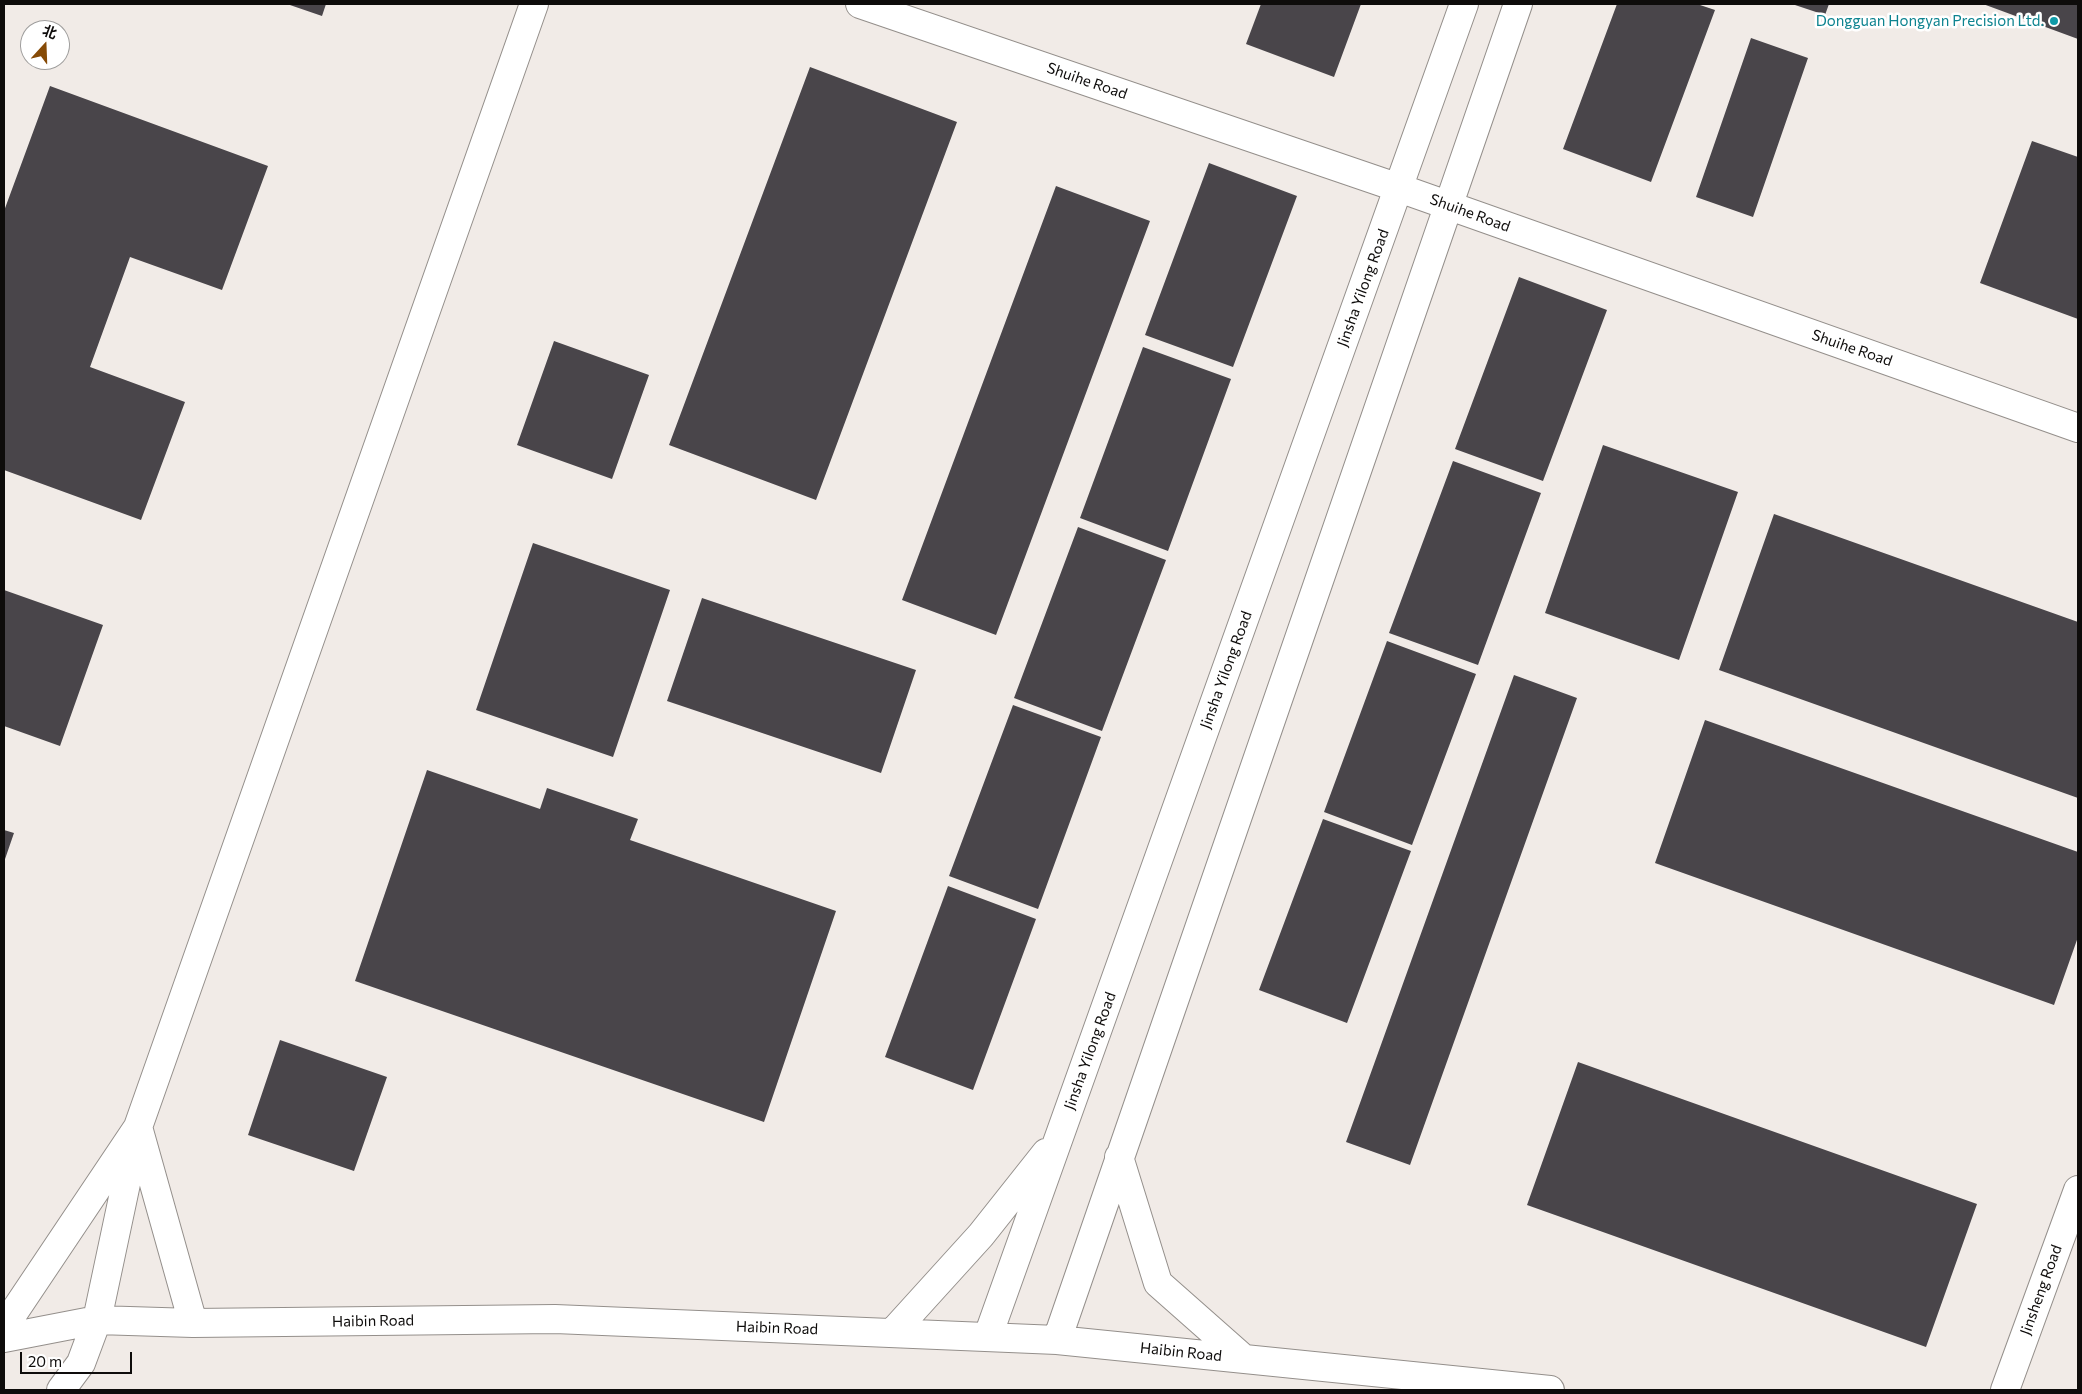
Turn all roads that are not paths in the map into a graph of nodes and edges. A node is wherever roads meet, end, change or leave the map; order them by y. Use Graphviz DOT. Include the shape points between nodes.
graph roads {
  1 [pos="534,4"];
  2 [pos="860,4"];
  3 [pos="1464,4"];
  4 [pos="1518,4"];
  5 [pos="1399,188"];
  6 [pos="1448,206"];
  7 [pos="2078,428"];
  8 [pos="138,1126"];
  9 [pos="1060,1134"];
  10 [pos="1120,1157"];
  11 [pos="2078,1190"];
  12 [pos="97,1320"];
  13 [pos="193,1323"];
  14 [pos="4,1327"];
  15 [pos="893,1332"];
  16 [pos="988,1336"];
  17 [pos="4,1338"];
  18 [pos="1057,1340"];
  19 [pos="1244,1359"];
  20 [pos="61,1390"];
  21 [pos="1550,1390"];
  22 [pos="2005,1390"];
  1 -- 8 [label="street"];
  2 -- 5 [label="street, Shuihe Road"];
  3 -- 5 [label="street, Jinsha Yilong Road"];
  4 -- 6 [label="street"];
  5 -- 6 [label="street, Shuihe Road"];
  5 -- 9 [label="street, Jinsha Yilong Road"];
  6 -- 7 [label="street, Shuihe Road"];
  6 -- 10 [label="street"];
  8 -- 12 [label="street"];
  8 -- 13 [label="street"];
  8 -- 14 [label="street"];
  9 -- 15 [label="street" via="981,1234"];
  9 -- 16 [label="street, Jinsha Yilong Road"];
  10 -- 18 [label="street"];
  10 -- 19 [label="street" via="1158,1284"];
  11 -- 22 [label="street, Jinsheng Road"];
  12 -- 13 [label="street, Haibin Road"];
  12 -- 17 [label="street, Haibin Road"];
  12 -- 20 [label="street" via="80,1363"];
  13 -- 15 [label="street, Haibin Road" via="555,1319"];
  15 -- 16 [label="street, Haibin Road"];
  16 -- 18 [label="street, Haibin Road"];
  18 -- 19 [label="street, Haibin Road"];
  19 -- 21 [label="street, Haibin Road"];
}
